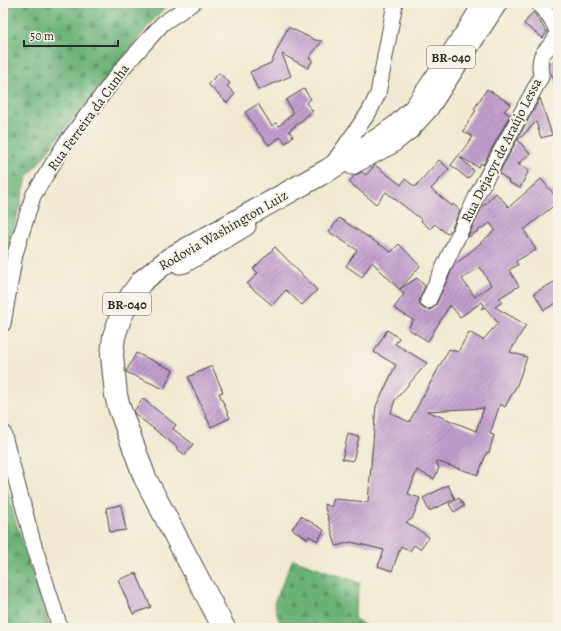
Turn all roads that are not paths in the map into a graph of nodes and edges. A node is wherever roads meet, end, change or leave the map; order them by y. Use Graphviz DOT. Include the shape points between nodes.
graph roads {
  1 [pos="193,3"];
  2 [pos="395,3"];
  3 [pos="538,3"];
  4 [pos="492,4"];
  5 [pos="328,170"];
  6 [pos="255,217"];
  7 [pos="428,301"];
  8 [pos="3,324"];
  9 [pos="3,432"];
  10 [pos="60,628"];
  11 [pos="224,628"];
  1 -- 8 [label="street, Rua Ferreira da Cunha" via="163,23 120,70 65,144 33,196 16,254"];
  2 -- 5 [label="street" via="378,94 369,112"];
  3 -- 7 [label="street, Rua Dejacyr de Araújo Lessa" via="556,27 556,37 542,55 539,66 541,77 478,193"];
  4 -- 5 [label="highway, Rodovia Washington Luiz / BR-040" via="468,32 415,109 379,139"];
  4 -- 6 [label="street" via="430,110 411,131 392,146"];
  5 -- 6 [label="highway, Rodovia Washington Luiz / BR-040"];
  6 -- 11 [label="highway, Rodovia Washington Luiz / BR-040" via="202,248 171,258 142,281 121,316 114,336 112,355 116,395 145,478"];
  9 -- 10 [label="street"];
}
